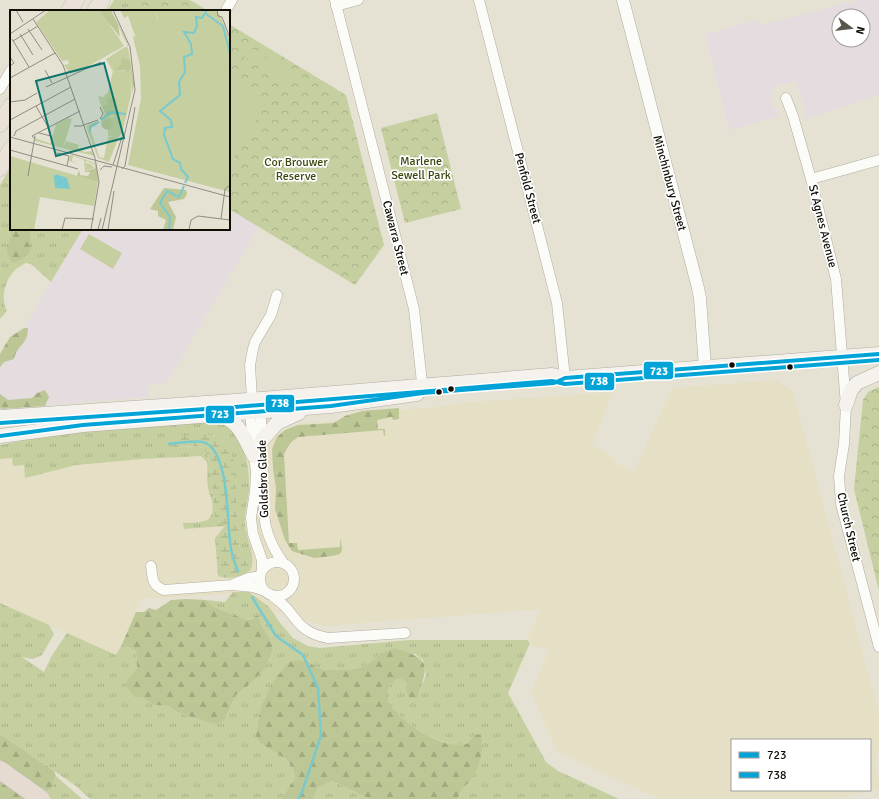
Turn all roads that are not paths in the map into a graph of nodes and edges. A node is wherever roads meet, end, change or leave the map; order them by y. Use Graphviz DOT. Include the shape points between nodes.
graph roads {
  1 [pos="76,0"];
  2 [pos="102,0"];
  3 [pos="358,0"];
  4 [pos="479,0"];
  5 [pos="623,0"];
  6 [pos="336,3"];
  7 [pos="70,10"];
  8 [pos="96,10"];
  9 [pos="10,72"];
  10 [pos="0,89"];
  11 [pos="786,98"];
  12 [pos="10,108"];
  13 [pos="0,124"];
  14 [pos="10,152"];
  15 [pos="879,160"];
  16 [pos="0,168"];
  17 [pos="811,179"];
  18 [pos="277,295"];
  19 [pos="879,354"];
  20 [pos="842,357"];
  21 [pos="705,368"];
  22 [pos="879,373"];
  23 [pos="565,378"];
  24 [pos="423,389"];
  25 [pos="846,405"];
  26 [pos="254,408"];
  27 [pos="310,408"];
  28 [pos="222,416"];
  29 [pos="0,417"];
  30 [pos="0,436"];
  31 [pos="262,440"];
  32 [pos="254,456"];
  33 [pos="284,564"];
  34 [pos="151,566"];
  35 [pos="261,573"];
  36 [pos="232,585"];
  37 [pos="290,589"];
  38 [pos="267,593"];
  39 [pos="289,610"];
  40 [pos="405,633"];
  41 [pos="879,647"];
  42 [pos="0,770"];
  43 [pos="41,799"];
  1 -- 7 [label="highway"];
  2 -- 8 [label="highway"];
  3 -- 6 [label="street"];
  4 -- 23 [label="street, Penfold Street" via="558,304"];
  5 -- 21 [label="street, Minchinbury Street" via="698,288"];
  6 -- 24 [label="street, Cawarra Street" via="414,309"];
  9 -- 10 [label="street"];
  11 -- 17 [label="street, St Agnes Avenue"];
  12 -- 13 [label="highway"];
  14 -- 16 [label="highway"];
  15 -- 17 [label="street"];
  17 -- 20 [label="street, St Agnes Avenue" via="836,279"];
  18 -- 26 [label="street" via="271,315 252,349 250,365"];
  19 -- 20 [label="main road"];
  20 -- 21 [label="main road"];
  20 -- 25 [label="street, Church Street"];
  21 -- 23 [label="main road"];
  22 -- 25 [label="main road" via="857,384 851,390"];
  23 -- 24 [label="main road" via="554,383"];
  24 -- 26 [label="main road"];
  24 -- 27 [label="main road" via="358,404"];
  25 -- 41 [label="street, Church Street" via="839,476 841,504"];
  26 -- 27 [label="main road"];
  26 -- 28 [label="main road"];
  26 -- 29 [label="main road"];
  26 -- 31 [label="street, Goldsbro Glade"];
  26 -- 32 [label="street, Goldsbro Glade"];
  27 -- 31 [label="main road" via="277,423"];
  28 -- 30 [label="main road" via="83,425"];
  28 -- 32 [label="main road" via="237,426"];
  31 -- 33 [label="street, Goldsbro Glade" via="264,521 272,546"];
  32 -- 35 [label="street, Goldsbro Glade" via="256,481 251,518 253,534 262,560"];
  33 -- 35 [label="street" via="270,564"];
  33 -- 37 [label="street, Goldsbro Glade" via="293,574"];
  34 -- 36 [label="street" via="153,582 164,590"];
  35 -- 36 [label="street"];
  35 -- 38 [label="street, Goldsbro Glade" via="262,587"];
  36 -- 38 [label="street" via="253,587"];
  37 -- 38 [label="street" via="281,595"];
  37 -- 39 [label="street, Goldsbro Glade"];
  38 -- 39 [label="street"];
  39 -- 40 [label="street" via="303,628 328,638"];
  42 -- 43 [label="highway"];
}
